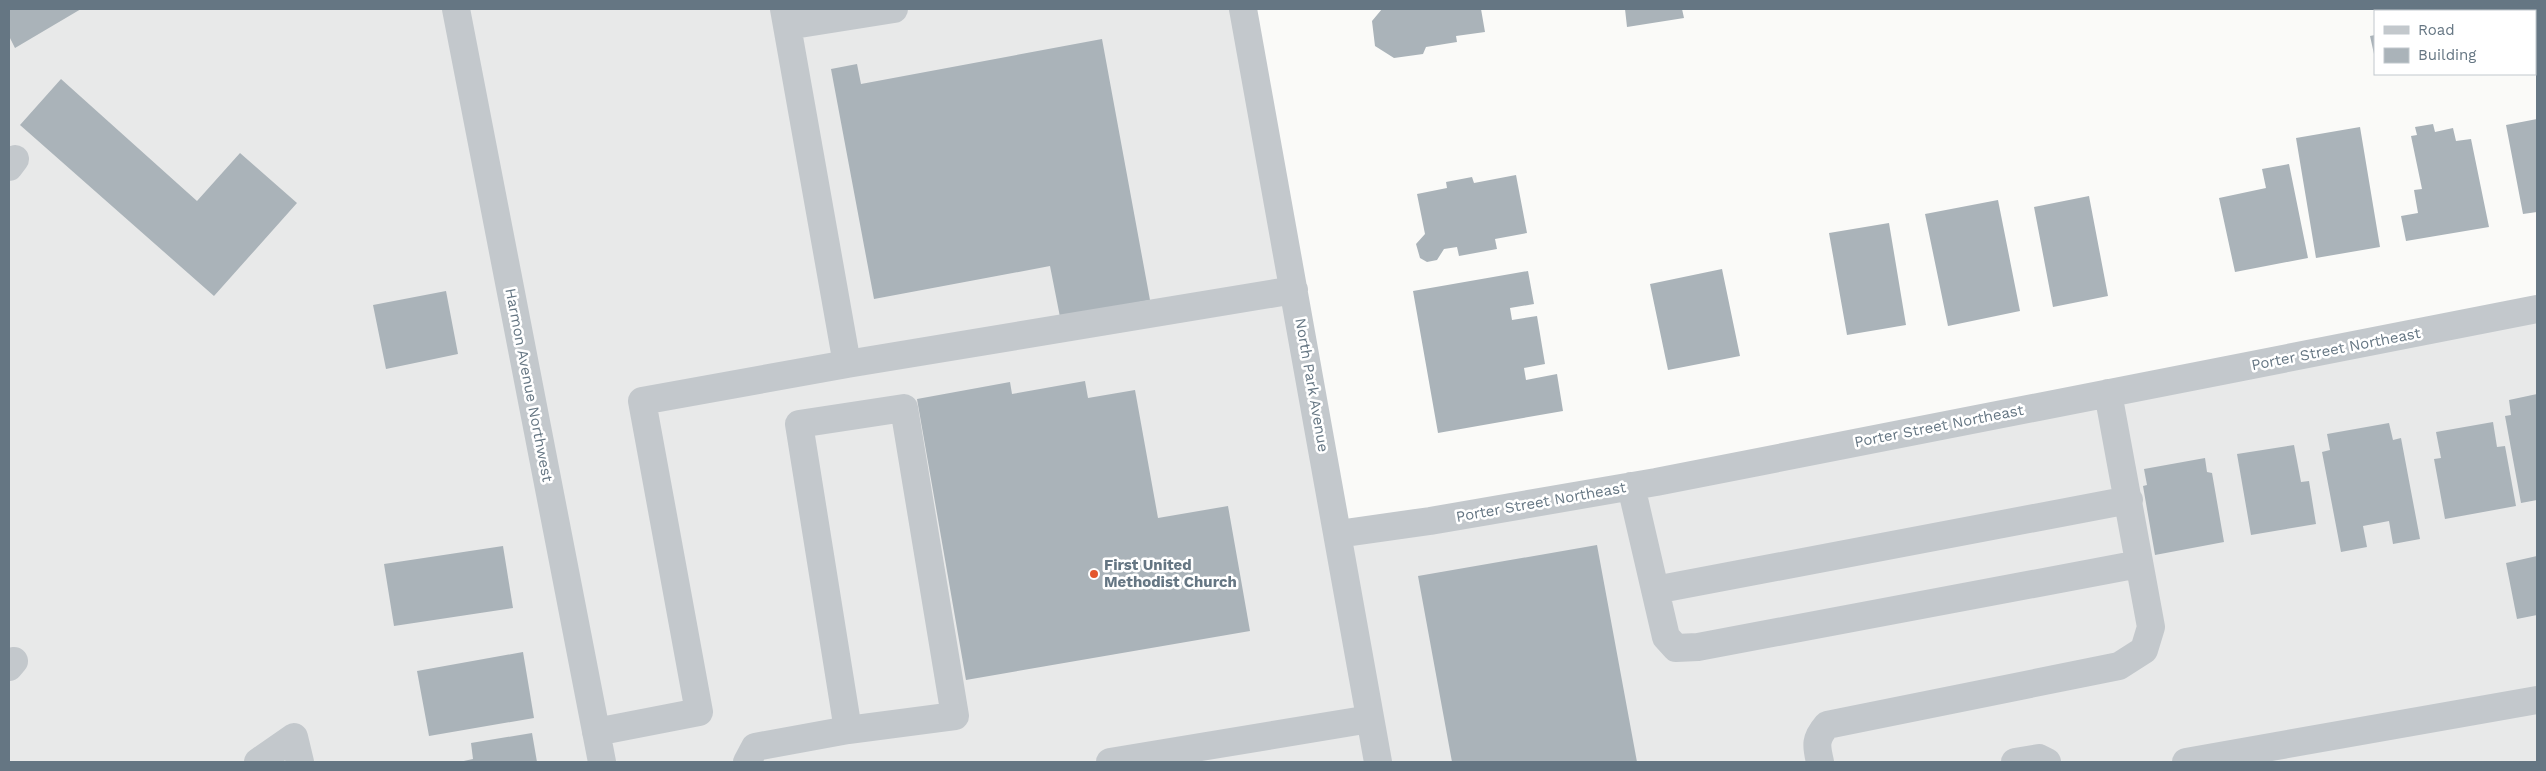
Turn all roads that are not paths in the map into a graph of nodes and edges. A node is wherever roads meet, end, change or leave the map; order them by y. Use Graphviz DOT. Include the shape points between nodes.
graph roads {
  1 [pos="456,9"];
  2 [pos="894,9"];
  3 [pos="1243,9"];
  4 [pos="785,18"];
  5 [pos="1294,290"];
  6 [pos="2537,309"];
  7 [pos="847,364"];
  8 [pos="2108,393"];
  9 [pos="1631,486"];
  10 [pos="2129,500"];
  11 [pos="1338,534"];
  12 [pos="2139,564"];
  13 [pos="1655,590"];
  14 [pos="2537,700"];
  15 [pos="1370,719"];
  16 [pos="848,730"];
  17 [pos="596,732"];
  18 [pos="2256,756"];
  19 [pos="258,762"];
  20 [pos="300,762"];
  21 [pos="602,762"];
  22 [pos="747,762"];
  23 [pos="1110,762"];
  24 [pos="1378,762"];
  25 [pos="1820,762"];
  26 [pos="2015,762"];
  27 [pos="2047,762"];
  28 [pos="2186,762"];
  1 -- 17 [label="street, Harmon Avenue Northwest"];
  2 -- 4 [label="street"];
  3 -- 5 [label="street, North Park Avenue"];
  4 -- 7 [label="street"];
  5 -- 7 [label="street"];
  5 -- 11 [label="street, North Park Avenue"];
  6 -- 8 [label="street, Porter Street Northeast"];
  7 -- 17 [label="street" via="642,401 699,712"];
  8 -- 9 [label="street, Porter Street Northeast"];
  8 -- 10 [label="street"];
  9 -- 11 [label="street, Porter Street Northeast"];
  9 -- 13 [label="street"];
  10 -- 12 [label="street"];
  10 -- 13 [label="street"];
  11 -- 15 [label="street, North Park Avenue"];
  12 -- 13 [label="street" via="1698,647 1676,648 1666,637"];
  12 -- 25 [label="street" via="2151,627 2144,650 2119,666 1827,725 1818,735"];
  14 -- 18 [label="street"];
  15 -- 23 [label="street"];
  15 -- 24 [label="street, North Park Avenue"];
  16 -- 16 [label="street" via="799,424 904,408 955,716"];
  16 -- 22 [label="street" via="755,747"];
  17 -- 21 [label="street, Harmon Avenue Northwest"];
  18 -- 28 [label="street"];
  19 -- 20 [label="street" via="294,737"];
  26 -- 27 [label="street" via="2039,758"];
}
